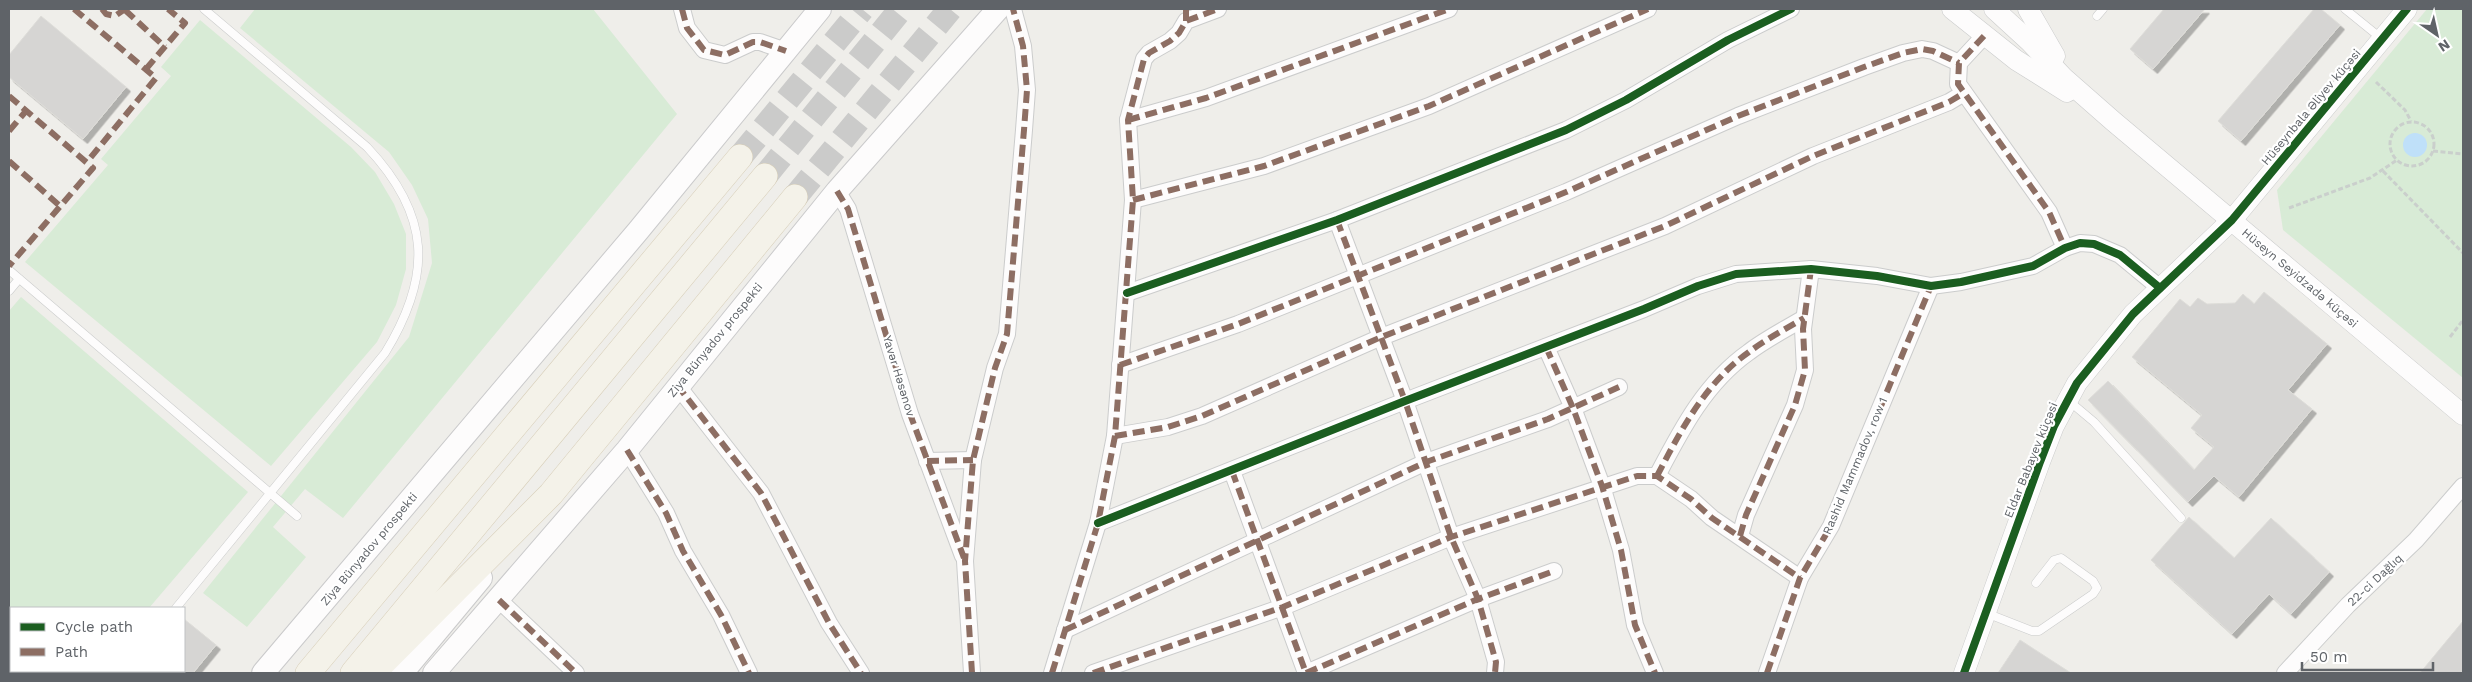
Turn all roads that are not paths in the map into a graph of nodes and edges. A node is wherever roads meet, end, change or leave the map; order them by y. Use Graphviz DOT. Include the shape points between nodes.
graph roads {
  1 [pos="204,9"];
  2 [pos="682,9"];
  3 [pos="820,9"];
  4 [pos="998,9"];
  5 [pos="1013,9"];
  6 [pos="1218,9"];
  7 [pos="1449,9"];
  8 [pos="1648,9"];
  9 [pos="1791,9"];
  10 [pos="1952,9"];
  11 [pos="2028,9"];
  12 [pos="2103,9"];
  13 [pos="2345,9"];
  14 [pos="2408,9"];
  15 [pos="1186,15"];
  16 [pos="2097,16"];
  17 [pos="2006,19"];
  18 [pos="1984,36"];
  19 [pos="2382,39"];
  20 [pos="786,51"];
  21 [pos="1959,63"];
  22 [pos="1964,93"];
  23 [pos="1128,120"];
  24 [pos="2113,121"];
  25 [pos="740,157"];
  26 [pos="765,176"];
  27 [pos="837,191"];
  28 [pos="795,197"];
  29 [pos="1133,200"];
  30 [pos="1337,220"];
  31 [pos="2232,220"];
  32 [pos="2065,248"];
  33 [pos="1811,269"];
  34 [pos="9,270"];
  35 [pos="1357,275"];
  36 [pos="19,279"];
  37 [pos="1931,286"];
  38 [pos="2160,288"];
  39 [pos="9,291"];
  40 [pos="1127,292"];
  41 [pos="1804,318"];
  42 [pos="1380,338"];
  43 [pos="1546,347"];
  44 [pos="1120,365"];
  45 [pos="677,385"];
  46 [pos="1619,388"];
  47 [pos="2067,400"];
  48 [pos="1405,401"];
  49 [pos="1573,408"];
  50 [pos="2463,415"];
  51 [pos="1115,436"];
  52 [pos="626,450"];
  53 [pos="972,460"];
  54 [pos="927,461"];
  55 [pos="1426,462"];
  56 [pos="1232,471"];
  57 [pos="1657,476"];
  58 [pos="1602,486"];
  59 [pos="2463,486"];
  60 [pos="270,493"];
  61 [pos="551,494"];
  62 [pos="297,516"];
  63 [pos="2181,518"];
  64 [pos="1098,523"];
  65 [pos="1740,536"];
  66 [pos="1451,537"];
  67 [pos="1259,541"];
  68 [pos="965,561"];
  69 [pos="1554,571"];
  70 [pos="1800,578"];
  71 [pos="2036,583"];
  72 [pos="499,600"];
  73 [pos="1478,600"];
  74 [pos="177,607"];
  75 [pos="1283,607"];
  76 [pos="1986,613"];
  77 [pos="1065,630"];
  78 [pos="263,673"];
  79 [pos="308,673"];
  80 [pos="353,673"];
  81 [pos="373,673"];
  82 [pos="402,673"];
  83 [pos="434,673"];
  84 [pos="576,673"];
  85 [pos="749,673"];
  86 [pos="860,673"];
  87 [pos="972,673"];
  88 [pos="1052,673"];
  89 [pos="1093,673"];
  90 [pos="1306,673"];
  91 [pos="1494,673"];
  92 [pos="1655,673"];
  93 [pos="1766,673"];
  94 [pos="1964,673"];
  95 [pos="2285,673"];
  1 -- 60 [label="lane" via="367,147 386,167 409,204 420,248 412,296 400,328 385,353"];
  2 -- 20 [label="street" via="687,28 704,50 725,55 760,42"];
  3 -- 20 [label="main road, Ziya Bünyadov prospekti"];
  4 -- 27 [label="main road, Ziya Bünyadov prospekti"];
  5 -- 53 [label="street" via="1023,46 1027,90 1011,294 1005,344 995,368"];
  6 -- 15 [label="street"];
  7 -- 23 [label="street" via="1206,98"];
  8 -- 29 [label="street" via="1430,106 1264,166"];
  9 -- 30 [label="street" via="1728,40 1626,100 1566,130"];
  10 -- 18 [label="street"];
  11 -- 24 [label="street" via="2056,58"];
  12 -- 16 [label="lane"];
  13 -- 19 [label="lane"];
  14 -- 19 [label="street, Hüseynbala Əliyev küçəsi"];
  15 -- 23 [label="street" via="1179,33 1144,60"];
  17 -- 24 [label="street" via="2064,78"];
  18 -- 21 [label="street"];
  18 -- 24 [label="street"];
  19 -- 31 [label="street, Hüseynbala Əliyev küçəsi"];
  20 -- 78 [label="main road, Ziya Bünyadov prospekti" via="632,239"];
  21 -- 22 [label="street" via="1958,84"];
  21 -- 35 [label="street" via="1922,49 1864,66 1738,116 1566,192"];
  22 -- 32 [label="street" via="2049,212"];
  22 -- 42 [label="street" via="1813,156 1665,226"];
  23 -- 29 [label="street"];
  24 -- 31 [label="street, Hüseyn Seyidzadə küçəsi"];
  25 -- 79 [label="main road"];
  26 -- 80 [label="main road"];
  27 -- 45 [label="main road, Ziya Bünyadov prospekti"];
  27 -- 54 [label="street, Yavər Həsənov" via="848,209"];
  28 -- 61 [label="main road"];
  29 -- 40 [label="street"];
  30 -- 35 [label="street"];
  30 -- 40 [label="street"];
  31 -- 38 [label="street, Eldar Babayev küçəsi"];
  31 -- 50 [label="street, Hüseyn Seyidzadə küçəsi"];
  32 -- 37 [label="street" via="2033,266"];
  32 -- 38 [label="street" via="2080,243 2106,248 2120,255"];
  33 -- 37 [label="street"];
  33 -- 41 [label="street"];
  33 -- 43 [label="street" via="1736,274"];
  34 -- 36 [label="lane"];
  35 -- 42 [label="street"];
  35 -- 44 [label="street" via="1238,324"];
  36 -- 39 [label="lane"];
  36 -- 60 [label="lane"];
  37 -- 70 [label="street, Rashid Mammadov, row 1" via="1831,526"];
  38 -- 47 [label="street, Eldar Babayev küçəsi" via="2092,362"];
  40 -- 44 [label="street"];
  41 -- 57 [label="street" via="1748,352 1708,390 1682,427"];
  41 -- 65 [label="street" via="1805,370"];
  42 -- 48 [label="street"];
  42 -- 51 [label="street" via="1202,416 1168,427"];
  43 -- 48 [label="street"];
  43 -- 49 [label="street"];
  44 -- 51 [label="street"];
  45 -- 52 [label="main road, Ziya Bünyadov prospekti"];
  45 -- 86 [label="street" via="762,493 829,623"];
  46 -- 49 [label="street"];
  47 -- 63 [label="lane" via="2094,422"];
  47 -- 76 [label="street, Eldar Babayev küçəsi" via="2040,462"];
  48 -- 55 [label="street"];
  48 -- 56 [label="street"];
  49 -- 55 [label="street"];
  49 -- 58 [label="street"];
  51 -- 64 [label="street"];
  52 -- 72 [label="main road, Ziya Bünyadov prospekti"];
  52 -- 85 [label="street" via="666,513"];
  53 -- 54 [label="street"];
  53 -- 68 [label="street"];
  54 -- 68 [label="street, Yavər Həsənov"];
  55 -- 66 [label="street"];
  55 -- 67 [label="street"];
  56 -- 64 [label="street"];
  56 -- 67 [label="street"];
  57 -- 58 [label="street" via="1637,476"];
  57 -- 65 [label="street"];
  58 -- 66 [label="street"];
  58 -- 92 [label="street" via="1620,550 1635,626"];
  59 -- 95 [label="street, 22-ci Dağlıq" via="2416,540 2348,605"];
  60 -- 62 [label="lane"];
  60 -- 74 [label="lane"];
  61 -- 81 [label="main road"];
  61 -- 82 [label="main road"];
  64 -- 77 [label="street"];
  65 -- 70 [label="street"];
  66 -- 73 [label="street"];
  66 -- 75 [label="street"];
  67 -- 75 [label="street"];
  67 -- 77 [label="street"];
  68 -- 87 [label="street"];
  69 -- 73 [label="street"];
  70 -- 93 [label="street, Rashid Mammadov, row 1"];
  71 -- 76 [label="lane" via="2054,560 2061,558 2093,581 2097,588 2093,594 2039,630 2032,631"];
  72 -- 83 [label="main road, Ziya Bünyadov prospekti"];
  72 -- 84 [label="street"];
  73 -- 90 [label="street"];
  73 -- 91 [label="street" via="1496,662"];
  75 -- 89 [label="street"];
  75 -- 90 [label="street"];
  76 -- 94 [label="street, Eldar Babayev küçəsi"];
  77 -- 88 [label="street"];
}
